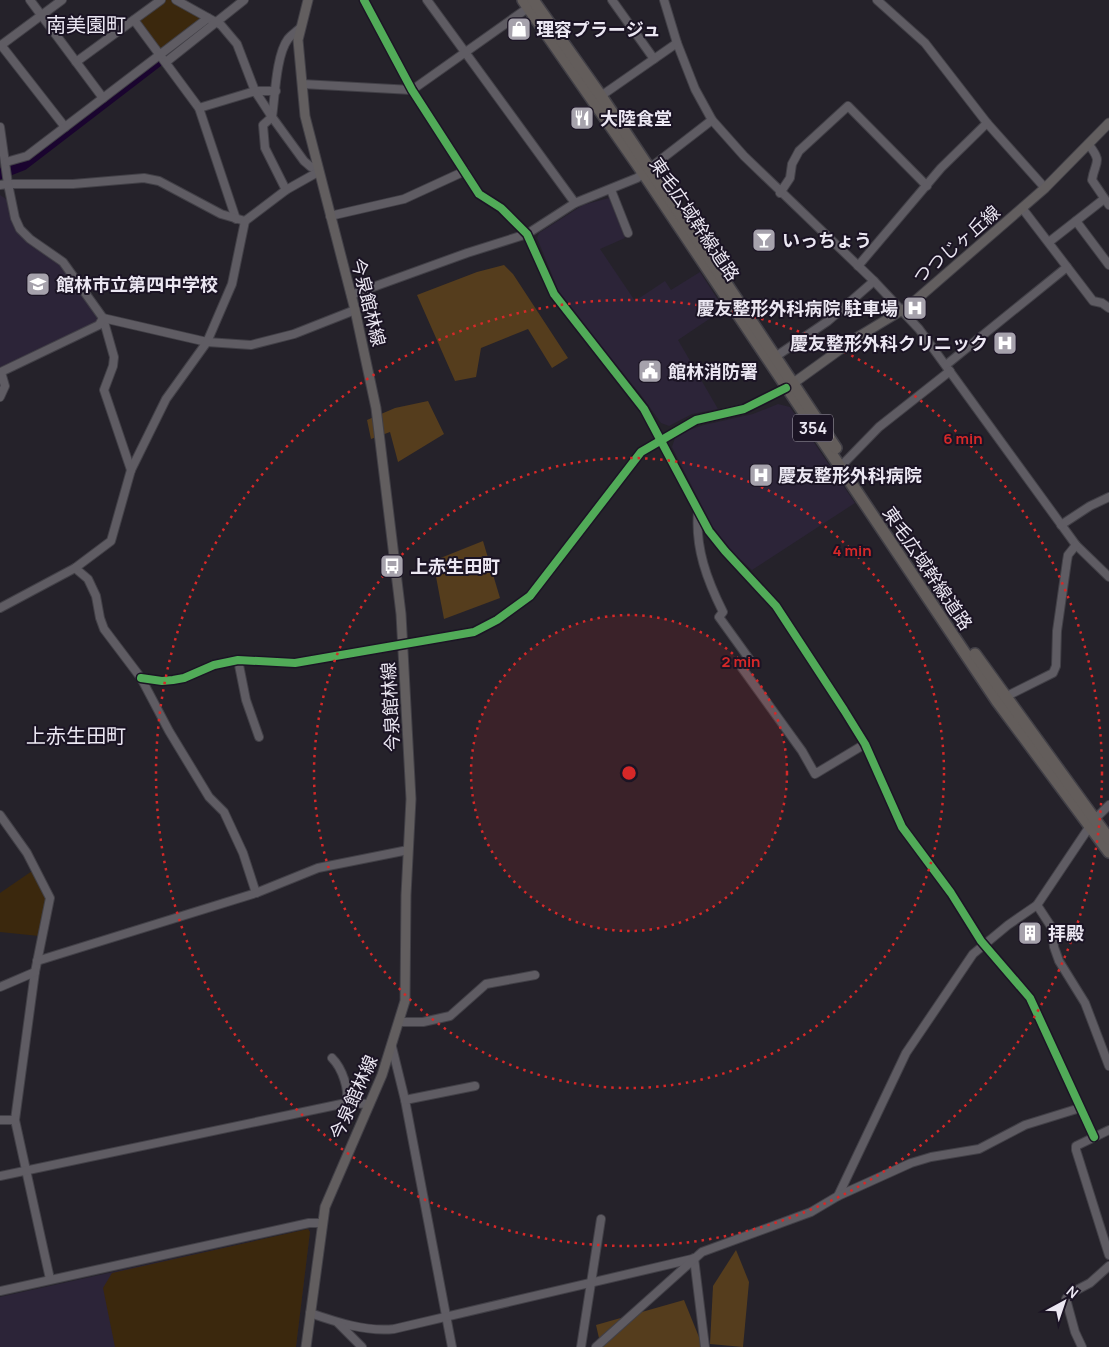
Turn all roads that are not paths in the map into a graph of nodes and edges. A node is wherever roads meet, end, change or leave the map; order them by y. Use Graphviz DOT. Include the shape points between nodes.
graph roads {
  1 [pos="30,0"];
  2 [pos="62,0"];
  3 [pos="161,0"];
  4 [pos="176,0"];
  5 [pos="244,0"];
  6 [pos="308,0"];
  7 [pos="364,0"];
  8 [pos="427,0"];
  9 [pos="612,0"];
  10 [pos="664,0"];
  11 [pos="877,0"];
  12 [pos="532,2"];
  13 [pos="41,15"];
  14 [pos="208,18"];
  15 [pos="134,20"];
  16 [pos="216,22"];
  17 [pos="300,28"];
  18 [pos="677,43"];
  19 [pos="1,45"];
  20 [pos="465,53"];
  21 [pos="163,59"];
  22 [pos="654,59"];
  23 [pos="76,62"];
  24 [pos="302,84"];
  25 [pos="412,90"];
  26 [pos="255,91"];
  27 [pos="276,91"];
  28 [pos="103,98"];
  29 [pos="598,99"];
  30 [pos="199,108"];
  31 [pos="272,117"];
  32 [pos="712,120"];
  33 [pos="1109,123"];
  34 [pos="987,124"];
  35 [pos="0,127"];
  36 [pos="65,128"];
  37 [pos="1089,145"];
  38 [pos="6,162"];
  39 [pos="318,169"];
  40 [pos="465,171"];
  41 [pos="647,171"];
  42 [pos="4,184"];
  43 [pos="927,186"];
  44 [pos="1045,188"];
  45 [pos="286,190"];
  46 [pos="611,190"];
  47 [pos="780,193"];
  48 [pos="1107,202"];
  49 [pos="575,203"];
  50 [pos="1022,208"];
  51 [pos="330,216"];
  52 [pos="236,219"];
  53 [pos="245,221"];
  54 [pos="1076,221"];
  55 [pos="628,233"];
  56 [pos="527,234"];
  57 [pos="1049,242"];
  58 [pos="1109,265"];
  59 [pos="858,266"];
  60 [pos="1067,267"];
  61 [pos="874,281"];
  62 [pos="351,295"];
  63 [pos="1109,297"];
  64 [pos="1102,303"];
  65 [pos="1109,308"];
  66 [pos="355,310"];
  67 [pos="902,311"];
  68 [pos="103,318"];
  69 [pos="207,342"];
  70 [pos="775,357"];
  71 [pos="948,368"];
  72 [pos="789,386"];
  73 [pos="0,397"];
  74 [pos="662,438"];
  75 [pos="845,462"];
  76 [pos="131,470"];
  77 [pos="1109,497"];
  78 [pos="698,512"];
  79 [pos="1061,525"];
  80 [pos="1076,545"];
  81 [pos="75,568"];
  82 [pos="1109,577"];
  83 [pos="0,608"];
  84 [pos="404,646"];
  85 [pos="238,660"];
  86 [pos="141,678"];
  87 [pos="1001,700"];
  88 [pos="259,737"];
  89 [pos="865,744"];
  90 [pos="1109,805"];
  91 [pos="0,815"];
  92 [pos="1092,824"];
  93 [pos="1109,839"];
  94 [pos="408,850"];
  95 [pos="1109,852"];
  96 [pos="256,893"];
  97 [pos="1037,905"];
  98 [pos="985,943"];
  99 [pos="38,961"];
  100 [pos="35,972"];
  101 [pos="534,975"];
  102 [pos="0,987"];
  103 [pos="400,1022"];
  104 [pos="1109,1038"];
  105 [pos="1100,1041"];
  106 [pos="392,1047"];
  107 [pos="332,1058"];
  108 [pos="1109,1066"];
  109 [pos="475,1086"];
  110 [pos="405,1100"];
  111 [pos="346,1102"];
  112 [pos="369,1104"];
  113 [pos="1080,1108"];
  114 [pos="0,1120"];
  115 [pos="15,1120"];
  116 [pos="1109,1130"];
  117 [pos="1094,1137"];
  118 [pos="27,1170"];
  119 [pos="0,1176"];
  120 [pos="838,1196"];
  121 [pos="601,1219"];
  122 [pos="321,1224"];
  123 [pos="1109,1255"];
  124 [pos="694,1258"];
  125 [pos="1109,1266"];
  126 [pos="50,1279"];
  127 [pos="591,1284"];
  128 [pos="0,1291"];
  129 [pos="310,1313"];
  130 [pos="446,1316"];
  131 [pos="338,1323"];
  132 [pos="306,1347"];
  133 [pos="362,1347"];
  134 [pos="452,1347"];
  135 [pos="580,1347"];
  136 [pos="596,1347"];
  137 [pos="705,1347"];
  138 [pos="1082,1347"];
  1 -- 13 [label="street"];
  2 -- 13 [label="street"];
  3 -- 15 [label="street"];
  4 -- 14 [label="street"];
  5 -- 16 [label="street"];
  6 -- 17 [label="main road, 今泉館林線"];
  7 -- 25 [label="street"];
  8 -- 20 [label="street"];
  9 -- 22 [label="street"];
  10 -- 18 [label="street"];
  11 -- 34 [label="street" via="924,43"];
  12 -- 20 [label="street"];
  12 -- 29 [label="highway, 東毛広域幹線道路 / 354"];
  13 -- 19 [label="street"];
  13 -- 23 [label="street"];
  14 -- 16 [label="street"];
  14 -- 21 [label="street"];
  15 -- 21 [label="street"];
  15 -- 23 [label="street"];
  16 -- 21 [label="street"];
  16 -- 26 [label="street" via="236,44"];
  17 -- 24 [label="main road, 今泉館林線" via="298,52"];
  17 -- 27 [label="street" via="285,44"];
  18 -- 22 [label="street"];
  18 -- 32 [label="street" via="695,89"];
  19 -- 36 [label="street"];
  20 -- 25 [label="street"];
  20 -- 49 [label="street"];
  21 -- 28 [label="street"];
  21 -- 30 [label="street"];
  22 -- 29 [label="street"];
  23 -- 28 [label="street"];
  24 -- 25 [label="street"];
  24 -- 39 [label="main road, 今泉館林線" via="305,116"];
  25 -- 40 [label="street"];
  26 -- 27 [label="street"];
  26 -- 30 [label="street"];
  26 -- 31 [label="street"];
  27 -- 31 [label="street"];
  28 -- 36 [label="street"];
  29 -- 41 [label="highway, 東毛広域幹線道路 / 354"];
  30 -- 52 [label="street"];
  31 -- 39 [label="street" via="304,161"];
  31 -- 45 [label="street" via="263,125 266,148"];
  32 -- 41 [label="street"];
  32 -- 47 [label="street"];
  33 -- 37 [label="main road, つつじヶ丘線"];
  34 -- 43 [label="street" via="940,168"];
  34 -- 44 [label="street"];
  35 -- 38 [label="street"];
  36 -- 38 [label="street" via="26,156"];
  37 -- 44 [label="main road, つつじヶ丘線"];
  37 -- 48 [label="street" via="1098,156 1092,180"];
  38 -- 42 [label="street"];
  39 -- 45 [label="street"];
  39 -- 51 [label="main road, 今泉館林線"];
  40 -- 51 [label="street" via="404,199"];
  40 -- 56 [label="street" via="479,194 501,208"];
  41 -- 46 [label="street"];
  41 -- 70 [label="highway, 東毛広域幹線道路 / 354"];
  41 -- 72 [label="highway, 東毛広域幹線道路 / 354"];
  42 -- 52 [label="street" via="73,184 144,178 159,181"];
  42 -- 68 [label="street" via="20,229 63,262"];
  43 -- 47 [label="street" via="848,106 799,151 792,164 790,178"];
  43 -- 59 [label="street"];
  44 -- 50 [label="main road, つつじヶ丘線"];
  45 -- 53 [label="street"];
  46 -- 49 [label="street"];
  46 -- 55 [label="street"];
  47 -- 59 [label="street"];
  48 -- 54 [label="street"];
  49 -- 56 [label="street"];
  50 -- 57 [label="street"];
  50 -- 67 [label="main road, つつじヶ丘線"];
  51 -- 62 [label="main road, 今泉館林線"];
  52 -- 53 [label="street"];
  53 -- 69 [label="street" via="232,284"];
  54 -- 57 [label="street"];
  54 -- 58 [label="street"];
  56 -- 62 [label="street" via="467,252"];
  56 -- 74 [label="street" via="554,294 638,401"];
  57 -- 60 [label="street"];
  59 -- 61 [label="street"];
  60 -- 64 [label="street" via="1093,301"];
  60 -- 71 [label="street"];
  61 -- 67 [label="street"];
  61 -- 70 [label="street" via="828,321"];
  62 -- 66 [label="main road, 今泉館林線"];
  63 -- 64 [label="street"];
  64 -- 65 [label="street"];
  66 -- 69 [label="street" via="294,334 251,345"];
  66 -- 84 [label="main road, 今泉館林線" via="376,408"];
  67 -- 71 [label="street"];
  67 -- 72 [label="main road, つつじヶ丘線" via="856,338"];
  68 -- 69 [label="street"];
  68 -- 73 [label="street" via="99,325 1,372 5,386"];
  68 -- 76 [label="street" via="114,357 104,390"];
  69 -- 76 [label="street" via="166,399"];
  70 -- 72 [label="highway, 東毛広域幹線道路 / 354"];
  71 -- 75 [label="street" via="879,427"];
  71 -- 79 [label="street"];
  72 -- 74 [label="street" via="759,403 696,420"];
  72 -- 75 [label="highway, 東毛広域幹線道路 / 354"];
  72 -- 87 [label="highway, 東毛広域幹線道路 / 354"];
  74 -- 78 [label="street"];
  74 -- 84 [label="street" via="632,462 530,596 474,632"];
  75 -- 87 [label="highway, 東毛広域幹線道路 / 354"];
  76 -- 81 [label="street" via="110,541"];
  77 -- 79 [label="street"];
  78 -- 89 [label="street" via="717,542 776,606"];
  78 -- 89 [label="street" via="697,536 708,581 723,612 718,616 750,660 742,668 815,774"];
  79 -- 80 [label="street"];
  80 -- 82 [label="street"];
  80 -- 87 [label="street" via="1068,555 1053,673"];
  81 -- 83 [label="street"];
  81 -- 86 [label="street" via="88,578 104,630"];
  84 -- 85 [label="street" via="359,650 295,663"];
  84 -- 94 [label="main road, 今泉館林線" via="411,799"];
  85 -- 86 [label="street" via="214,665 184,678 162,681"];
  85 -- 88 [label="street" via="246,700"];
  86 -- 96 [label="street" via="209,798 224,812 243,853"];
  87 -- 92 [label="highway, 東毛広域幹線道路 / 354"];
  89 -- 98 [label="street" via="902,827"];
  90 -- 92 [label="street"];
  91 -- 99 [label="street" via="28,853 50,898"];
  92 -- 93 [label="highway, 東毛広域幹線道路 / 354"];
  92 -- 95 [label="highway, 東毛広域幹線道路 / 354"];
  92 -- 97 [label="street"];
  94 -- 96 [label="street" via="318,868"];
  94 -- 103 [label="main road, 今泉館林線" via="407,981"];
  96 -- 99 [label="street"];
  97 -- 98 [label="street"];
  97 -- 105 [label="street" via="1052,928 1059,961 1085,1003"];
  98 -- 113 [label="street" via="1030,998"];
  98 -- 120 [label="street" via="906,1052"];
  99 -- 100 [label="street"];
  100 -- 102 [label="street"];
  100 -- 115 [label="street"];
  101 -- 103 [label="street" via="486,984 450,1016 423,1022"];
  103 -- 106 [label="main road, 今泉館林線"];
  104 -- 105 [label="street"];
  105 -- 108 [label="street"];
  106 -- 110 [label="street"];
  106 -- 112 [label="main road, 今泉館林線"];
  107 -- 111 [label="street" via="342,1072"];
  109 -- 110 [label="street"];
  110 -- 130 [label="street"];
  111 -- 112 [label="street"];
  111 -- 118 [label="street"];
  112 -- 122 [label="main road, 今泉館林線" via="334,1182"];
  113 -- 117 [label="street"];
  113 -- 120 [label="street" via="1025,1125 980,1149 931,1156 911,1163"];
  114 -- 115 [label="street"];
  115 -- 118 [label="street"];
  116 -- 117 [label="street"];
  117 -- 123 [label="street" via="1080,1142 1076,1150"];
  118 -- 119 [label="street"];
  118 -- 126 [label="street"];
  120 -- 124 [label="street" via="811,1212 702,1252"];
  121 -- 127 [label="street"];
  122 -- 126 [label="street" via="309,1223"];
  122 -- 129 [label="main road, 今泉館林線"];
  124 -- 127 [label="street"];
  124 -- 136 [label="street"];
  124 -- 137 [label="street"];
  125 -- 138 [label="street" via="1066,1298 1074,1332"];
  126 -- 128 [label="street"];
  127 -- 130 [label="street"];
  127 -- 135 [label="street"];
  129 -- 131 [label="street"];
  129 -- 132 [label="main road, 今泉館林線"];
  130 -- 131 [label="street" via="384,1330"];
  130 -- 134 [label="street"];
  131 -- 133 [label="street"];
}
